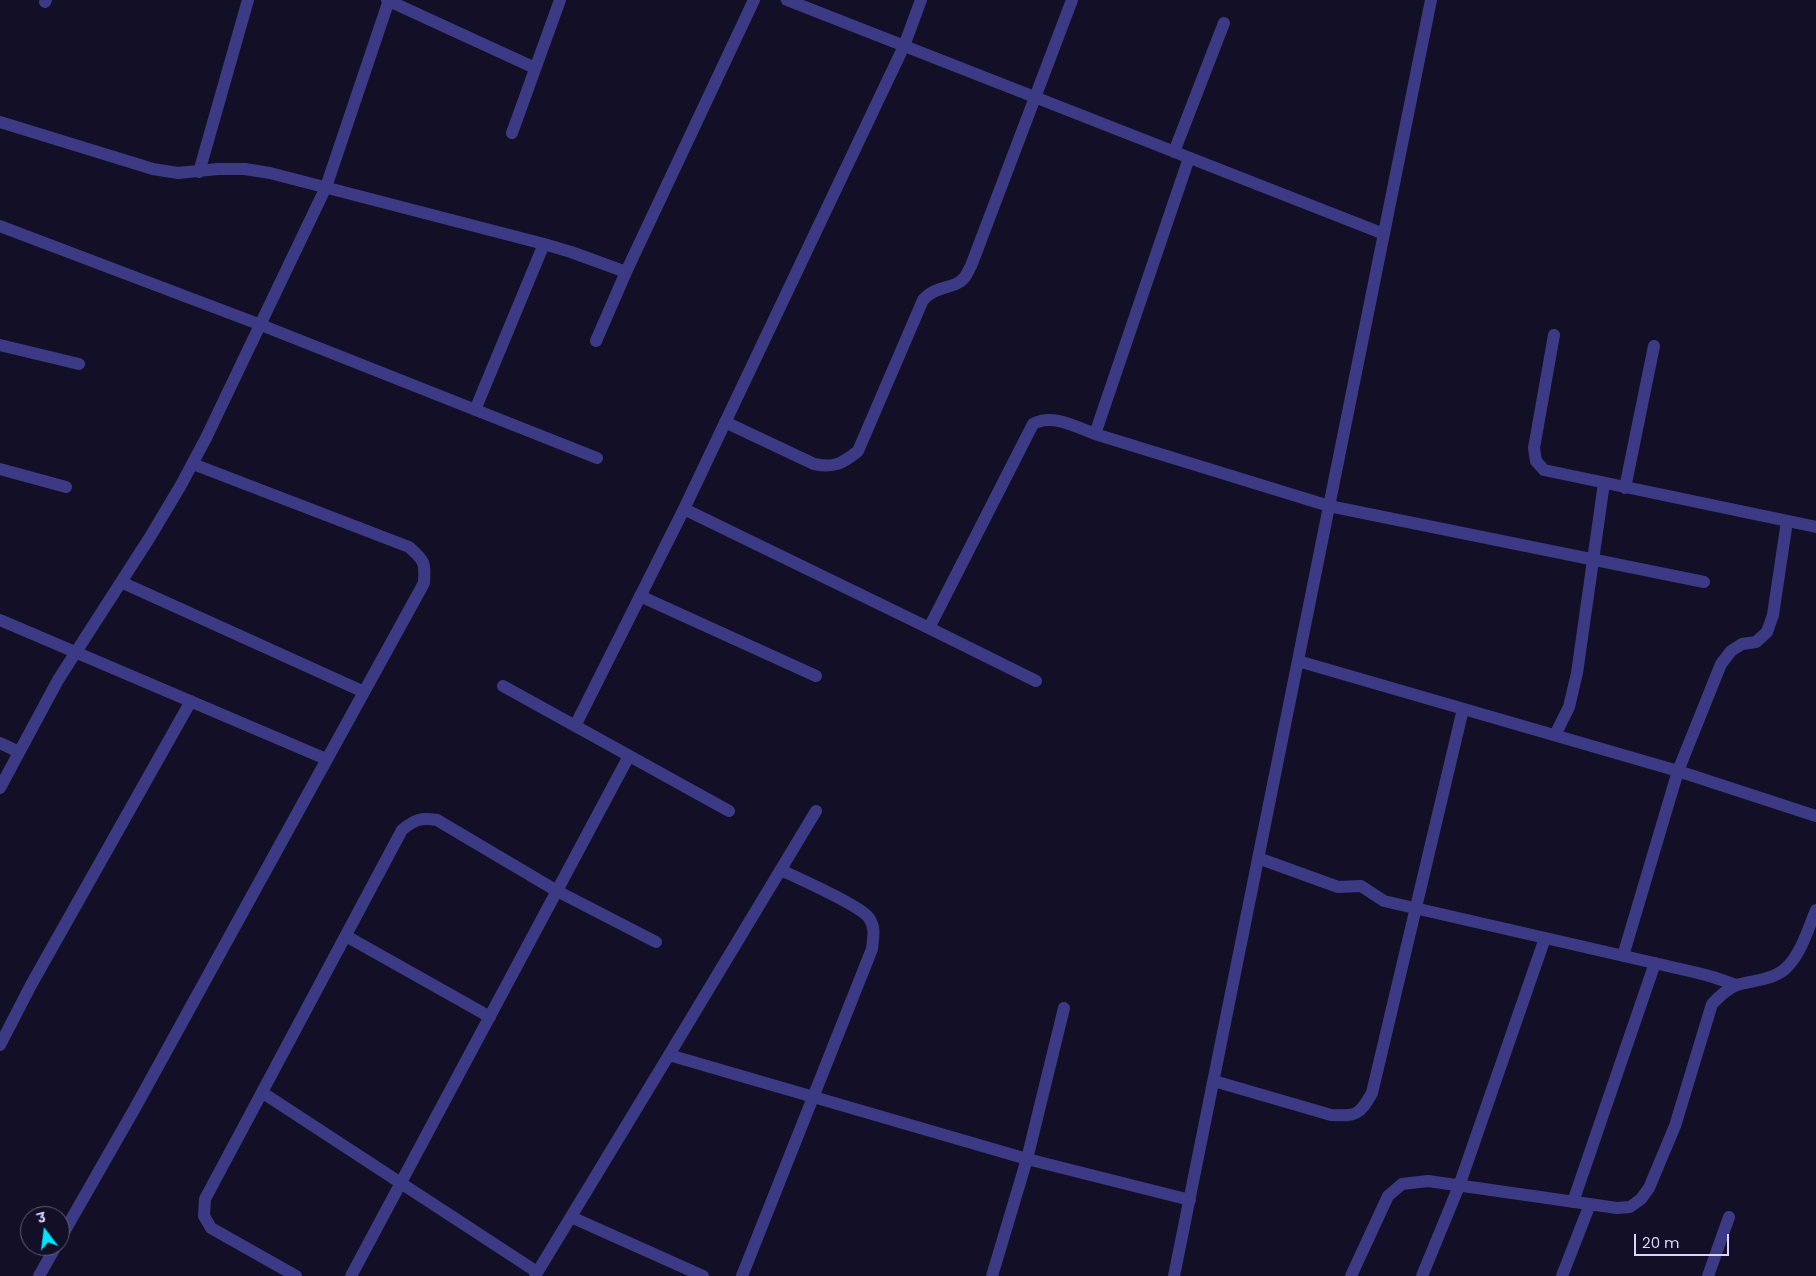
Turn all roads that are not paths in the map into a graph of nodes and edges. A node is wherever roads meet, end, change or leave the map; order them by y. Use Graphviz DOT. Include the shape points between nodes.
graph roads {
  1 [pos="248,0"];
  2 [pos="389,0"];
  3 [pos="560,0"];
  4 [pos="754,0"];
  5 [pos="921,0"];
  6 [pos="1072,0"];
  7 [pos="1431,0"];
  8 [pos="795,1"];
  9 [pos="1224,23"];
  10 [pos="904,46"];
  11 [pos="535,68"];
  12 [pos="1035,97"];
  13 [pos="0,122"];
  14 [pos="512,133"];
  15 [pos="1174,152"];
  16 [pos="1189,158"];
  17 [pos="199,172"];
  18 [pos="326,187"];
  19 [pos="0,226"];
  20 [pos="1384,234"];
  21 [pos="544,244"];
  22 [pos="626,272"];
  23 [pos="261,325"];
  24 [pos="1554,335"];
  25 [pos="596,341"];
  26 [pos="0,345"];
  27 [pos="1654,346"];
  28 [pos="79,364"];
  29 [pos="475,410"];
  30 [pos="725,422"];
  31 [pos="1095,434"];
  32 [pos="597,458"];
  33 [pos="193,464"];
  34 [pos="0,469"];
  35 [pos="1604,483"];
  36 [pos="66,487"];
  37 [pos="1625,488"];
  38 [pos="1329,506"];
  39 [pos="684,509"];
  40 [pos="1787,521"];
  41 [pos="1816,527"];
  42 [pos="1592,560"];
  43 [pos="121,582"];
  44 [pos="1704,582"];
  45 [pos="640,596"];
  46 [pos="0,620"];
  47 [pos="929,628"];
  48 [pos="76,652"];
  49 [pos="1298,661"];
  50 [pos="816,676"];
  51 [pos="1036,681"];
  52 [pos="503,686"];
  53 [pos="364,692"];
  54 [pos="191,701"];
  55 [pos="1463,709"];
  56 [pos="576,726"];
  57 [pos="1555,735"];
  58 [pos="0,743"];
  59 [pos="19,752"];
  60 [pos="629,756"];
  61 [pos="326,759"];
  62 [pos="1678,771"];
  63 [pos="0,788"];
  64 [pos="729,811"];
  65 [pos="816,811"];
  66 [pos="1816,816"];
  67 [pos="1258,858"];
  68 [pos="781,870"];
  69 [pos="557,890"];
  70 [pos="1415,909"];
  71 [pos="1816,910"];
  72 [pos="346,936"];
  73 [pos="1545,938"];
  74 [pos="656,942"];
  75 [pos="1623,956"];
  76 [pos="1655,963"];
  77 [pos="1736,986"];
  78 [pos="1064,1008"];
  79 [pos="490,1017"];
  80 [pos="0,1045"];
  81 [pos="670,1055"];
  82 [pos="1214,1081"];
  83 [pos="263,1093"];
  84 [pos="814,1097"];
  85 [pos="1027,1159"];
  86 [pos="401,1183"];
  87 [pos="1459,1186"];
  88 [pos="1190,1200"];
  89 [pos="1573,1202"];
  90 [pos="1590,1204"];
  91 [pos="571,1216"];
  92 [pos="1729,1217"];
  93 [pos="70,1222"];
  94 [pos="50,1256"];
  95 [pos="536,1274"];
  96 [pos="39,1276"];
  97 [pos="296,1276"];
  98 [pos="351,1276"];
  99 [pos="704,1276"];
  100 [pos="742,1276"];
  101 [pos="992,1276"];
  102 [pos="1174,1276"];
  103 [pos="1351,1276"];
  104 [pos="1422,1276"];
  105 [pos="1562,1276"];
  106 [pos="1708,1276"];
  1 -- 17 [label="street"];
  2 -- 11 [label="street"];
  2 -- 18 [label="street"];
  3 -- 11 [label="street"];
  4 -- 22 [label="street"];
  5 -- 10 [label="street"];
  6 -- 12 [label="street"];
  7 -- 20 [label="street"];
  8 -- 10 [label="street"];
  9 -- 15 [label="street"];
  10 -- 12 [label="street"];
  10 -- 30 [label="street"];
  11 -- 14 [label="street"];
  12 -- 15 [label="street"];
  12 -- 30 [label="street" via="971,266 964,278 953,286 930,292 923,300 858,451 844,462 829,467 814,464"];
  13 -- 17 [label="street" via="153,169 178,174"];
  15 -- 16 [label="street"];
  16 -- 20 [label="street"];
  16 -- 31 [label="street"];
  17 -- 18 [label="street" via="245,169"];
  18 -- 21 [label="street"];
  18 -- 23 [label="street"];
  19 -- 23 [label="street"];
  20 -- 38 [label="street"];
  21 -- 22 [label="street"];
  21 -- 29 [label="street"];
  22 -- 25 [label="street"];
  23 -- 29 [label="street"];
  23 -- 33 [label="street"];
  24 -- 35 [label="street" via="1534,448 1536,461 1544,470"];
  26 -- 28 [label="street"];
  27 -- 37 [label="street"];
  29 -- 32 [label="street"];
  30 -- 39 [label="street"];
  31 -- 38 [label="street"];
  31 -- 47 [label="street" via="1054,420 1042,419 1033,424"];
  33 -- 43 [label="street"];
  33 -- 53 [label="street" via="409,547 422,558 424,583"];
  34 -- 36 [label="street"];
  35 -- 37 [label="street"];
  35 -- 42 [label="street"];
  37 -- 40 [label="street"];
  38 -- 42 [label="street"];
  38 -- 49 [label="street"];
  39 -- 45 [label="street"];
  39 -- 47 [label="street"];
  40 -- 41 [label="street"];
  40 -- 62 [label="street" via="1773,615 1767,632 1756,642 1742,644 1731,651 1721,664"];
  42 -- 44 [label="street"];
  42 -- 57 [label="street" via="1577,673 1570,706"];
  43 -- 48 [label="street"];
  43 -- 53 [label="street"];
  45 -- 50 [label="street"];
  45 -- 56 [label="street"];
  46 -- 48 [label="street"];
  47 -- 51 [label="street"];
  48 -- 54 [label="street"];
  48 -- 59 [label="street"];
  49 -- 55 [label="street"];
  49 -- 67 [label="street"];
  52 -- 56 [label="street"];
  53 -- 61 [label="street"];
  54 -- 61 [label="street"];
  54 -- 80 [label="street"];
  55 -- 57 [label="street"];
  55 -- 70 [label="street"];
  56 -- 60 [label="street"];
  57 -- 62 [label="street"];
  58 -- 59 [label="street"];
  59 -- 63 [label="street"];
  60 -- 64 [label="street"];
  60 -- 69 [label="street"];
  61 -- 93 [label="street"];
  62 -- 66 [label="street"];
  62 -- 75 [label="street"];
  65 -- 68 [label="street"];
  67 -- 70 [label="street" via="1338,887 1362,886 1384,901"];
  67 -- 82 [label="street"];
  68 -- 81 [label="street"];
  68 -- 84 [label="street" via="855,907 869,917 874,930 872,949"];
  69 -- 72 [label="street" via="437,820 414,820 402,830"];
  69 -- 74 [label="street"];
  69 -- 79 [label="street"];
  70 -- 73 [label="street"];
  70 -- 82 [label="street" via="1372,1094 1363,1109 1349,1116 1331,1115"];
  71 -- 77 [label="street" via="1801,946 1787,967 1770,977"];
  72 -- 79 [label="street"];
  72 -- 83 [label="street"];
  73 -- 75 [label="street"];
  73 -- 87 [label="street"];
  75 -- 76 [label="street"];
  76 -- 77 [label="street"];
  76 -- 89 [label="street"];
  77 -- 90 [label="street" via="1712,1004 1675,1126 1641,1200 1630,1207"];
  78 -- 85 [label="street"];
  79 -- 86 [label="street"];
  81 -- 84 [label="street"];
  81 -- 91 [label="street"];
  82 -- 88 [label="street"];
  83 -- 86 [label="street"];
  83 -- 97 [label="street" via="213,1181 205,1199 204,1216 212,1228"];
  84 -- 85 [label="street"];
  84 -- 100 [label="street"];
  85 -- 88 [label="street"];
  85 -- 101 [label="street"];
  86 -- 95 [label="street"];
  86 -- 98 [label="street"];
  87 -- 89 [label="street"];
  87 -- 103 [label="street" via="1428,1181 1402,1184 1388,1196"];
  87 -- 104 [label="street"];
  88 -- 102 [label="street"];
  89 -- 90 [label="street"];
  90 -- 105 [label="street"];
  91 -- 95 [label="street"];
  91 -- 99 [label="street"];
  92 -- 106 [label="street"];
  94 -- 96 [label="street"];
}
